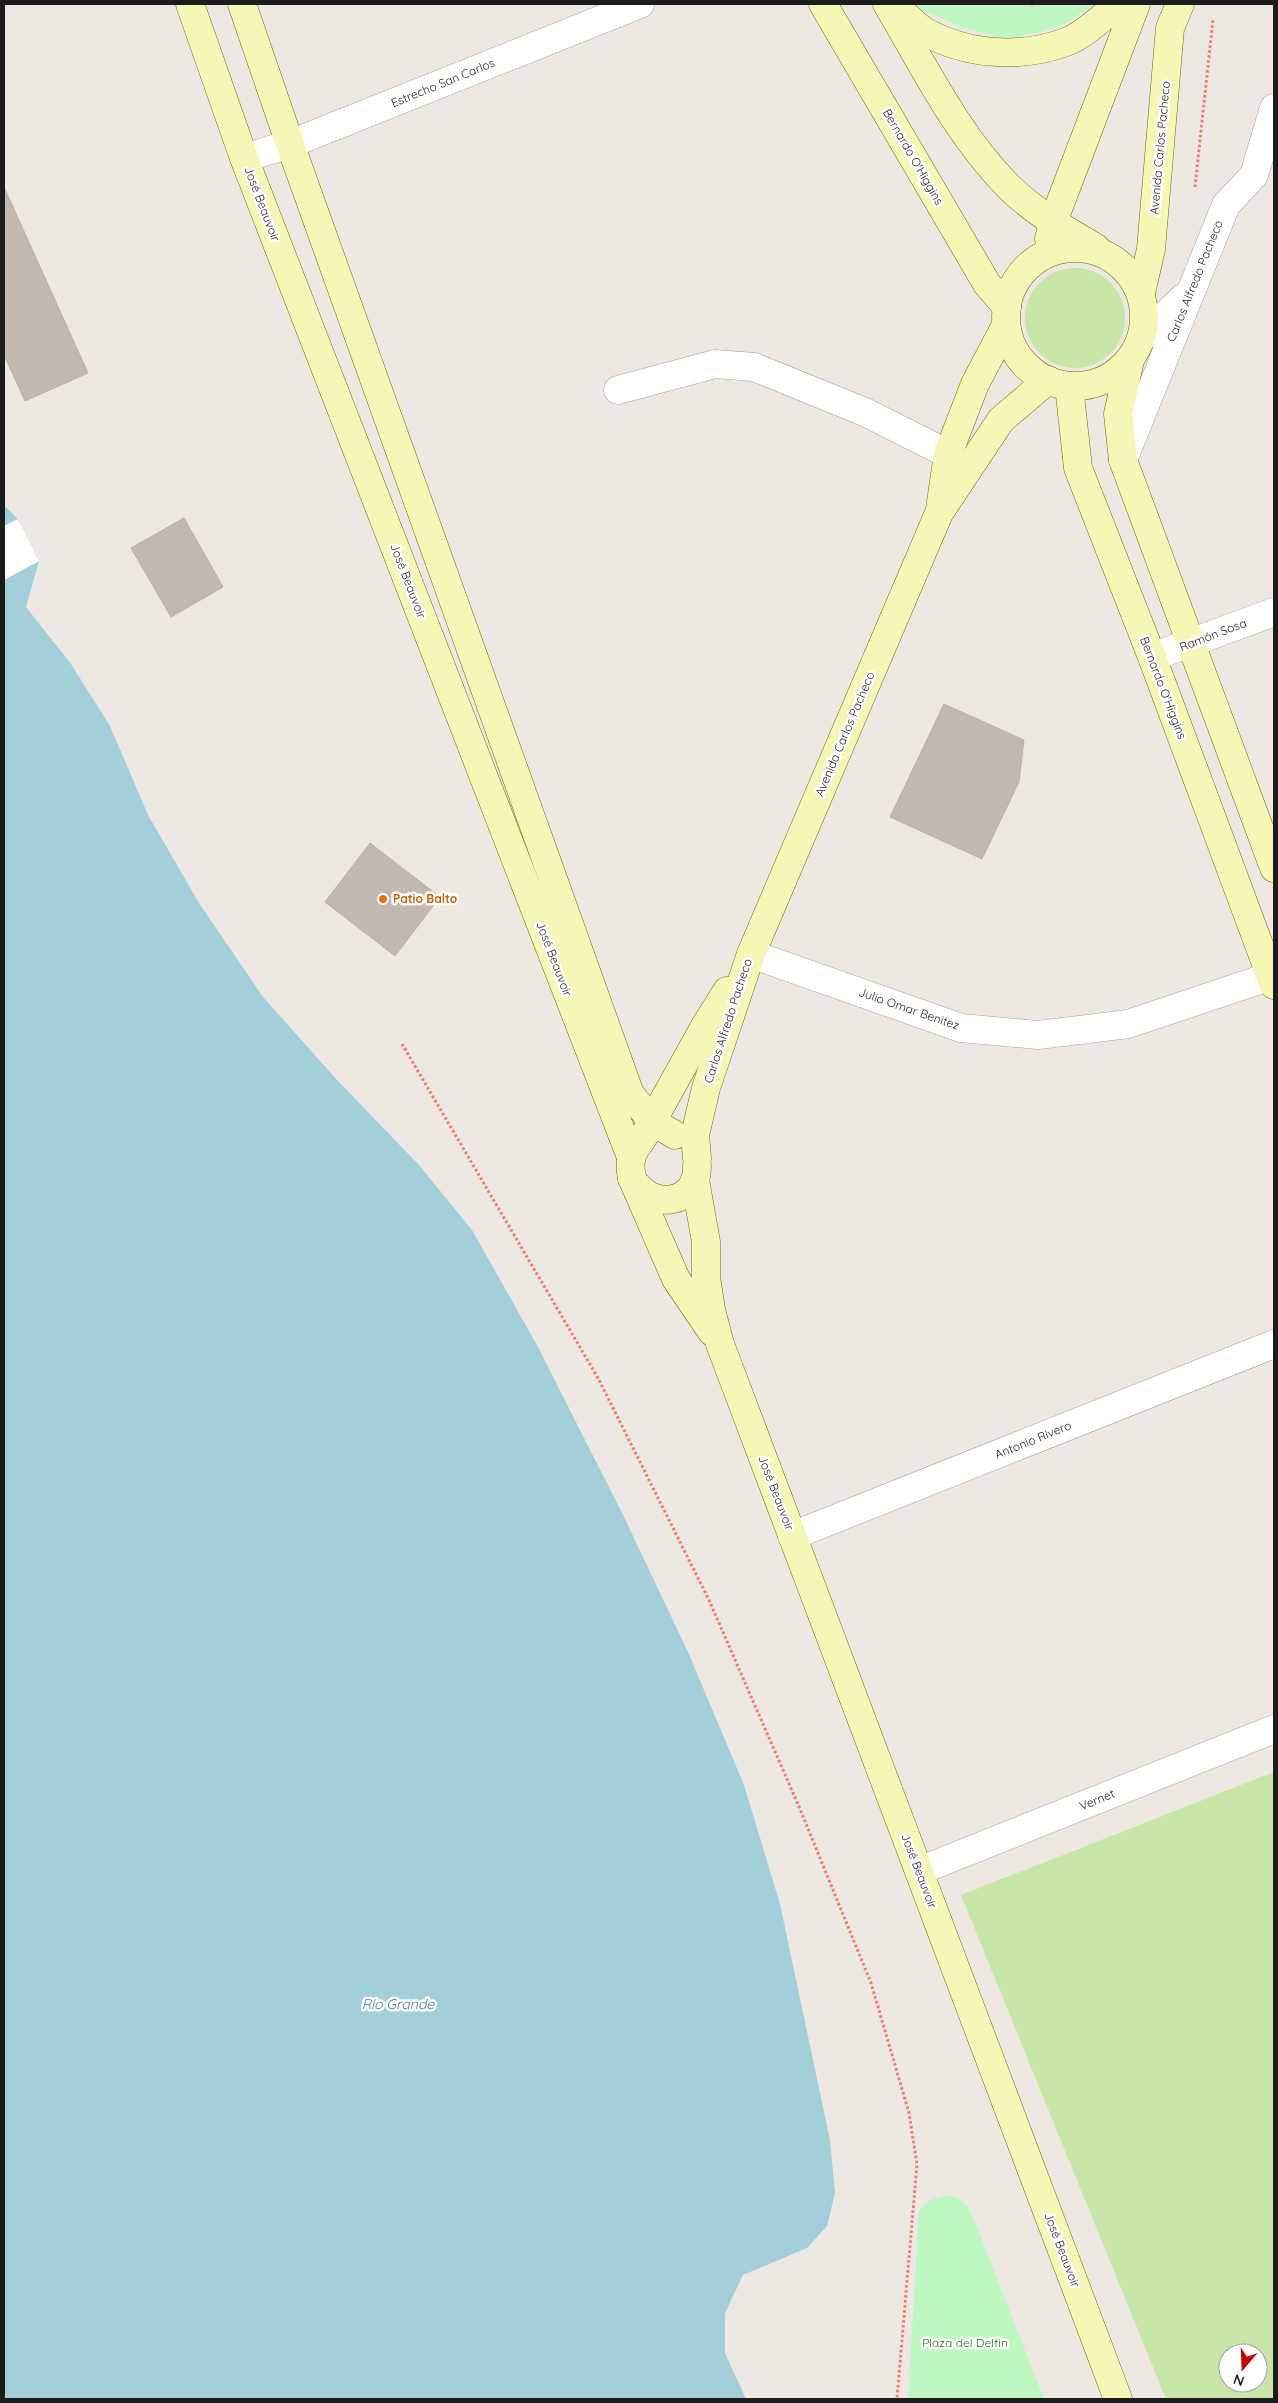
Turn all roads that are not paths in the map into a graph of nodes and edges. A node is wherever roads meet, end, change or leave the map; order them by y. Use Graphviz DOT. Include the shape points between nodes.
graph roads {
  1 [pos="190,4"];
  2 [pos="242,4"];
  3 [pos="640,4"];
  4 [pos="823,4"];
  5 [pos="887,4"];
  6 [pos="893,4"];
  7 [pos="1118,4"];
  8 [pos="1136,4"];
  9 [pos="1180,4"];
  10 [pos="1274,108"];
  11 [pos="290,144"];
  12 [pos="244,158"];
  13 [pos="1264,168"];
  14 [pos="1053,222"];
  15 [pos="1046,254"];
  16 [pos="1112,258"];
  17 [pos="1191,289"];
  18 [pos="1141,293"];
  19 [pos="1006,316"];
  20 [pos="1136,350"];
  21 [pos="1058,383"];
  22 [pos="618,390"];
  23 [pos="948,454"];
  24 [pos="1123,460"];
  25 [pos="939,513"];
  26 [pos="1274,612"];
  27 [pos="1191,645"];
  28 [pos="1152,657"];
  29 [pos="1274,868"];
  30 [pos="751,954"];
  31 [pos="1273,979"];
  32 [pos="664,1128"];
  33 [pos="633,1161"];
  34 [pos="696,1169"];
  35 [pos="720,1344"];
  36 [pos="1274,1344"];
  37 [pos="792,1536"];
  38 [pos="1274,1729"];
  39 [pos="919,1871"];
  40 [pos="1118,2399"];
  1 -- 12 [label="street, José Beauvoir"];
  2 -- 11 [label="street, José Beauvoir"];
  3 -- 11 [label="street, Estrecho San Carlos"];
  4 -- 19 [label="street, Bernardo O'Higgins"];
  5 -- 14 [label="street" via="971,145 1010,188"];
  6 -- 7 [label="street" via="923,30 956,46 994,53 1067,42"];
  8 -- 14 [label="street"];
  9 -- 18 [label="street, Avenida Carlos Pacheco" via="1170,28 1151,249"];
  10 -- 13 [label="street, Carlos Alfredo Pacheco"];
  11 -- 12 [label="street, Estrecho San Carlos"];
  11 -- 32 [label="street, José Beauvoir" via="630,1094"];
  12 -- 33 [label="street, José Beauvoir"];
  13 -- 17 [label="street, Carlos Alfredo Pacheco" via="1226,205"];
  14 -- 15 [label="street"];
  14 -- 16 [label="street"];
  15 -- 16 [label="street, Avenida Carlos Pacheco" via="1068,248 1091,249"];
  15 -- 19 [label="street, Avenida Carlos Pacheco" via="1025,268 1013,286"];
  16 -- 18 [label="street, Avenida Carlos Pacheco" via="1129,273"];
  17 -- 20 [label="street"];
  17 -- 24 [label="street, Carlos Alfredo Pacheco"];
  18 -- 20 [label="street, Avenida Carlos Pacheco" via="1145,316"];
  19 -- 21 [label="street" via="1015,350 1029,368"];
  19 -- 23 [label="street, Avenida Carlos Pacheco"];
  20 -- 21 [label="street" via="1113,375 1092,384"];
  20 -- 24 [label="street" via="1118,414"];
  21 -- 25 [label="street, Avenida Carlos Pacheco" via="1001,420"];
  21 -- 28 [label="street, Bernardo O'Higgins" via="1078,468"];
  22 -- 23 [label="street" via="715,364 754,367 867,413"];
  23 -- 25 [label="street, Avenida Carlos Pacheco"];
  24 -- 27 [label="street"];
  25 -- 30 [label="street, Avenida Carlos Pacheco"];
  26 -- 27 [label="street, Ramón Sosa"];
  27 -- 28 [label="street, Ramón Sosa"];
  27 -- 29 [label="street"];
  28 -- 31 [label="street, Bernardo O'Higgins"];
  30 -- 31 [label="street, Julio Omar Benitez" via="961,1028 1038,1035 1128,1024"];
  30 -- 32 [label="street, Carlos Alfredo Pacheco" via="705,1026"];
  30 -- 34 [label="street, Carlos Alfredo Pacheco" via="706,1088 695,1135"];
  32 -- 33 [label="street, Carlos Alfredo Pacheco"];
  32 -- 34 [label="street" via="692,1148"];
  33 -- 34 [label="street" via="637,1189 646,1196 663,1200 679,1197 688,1190"];
  33 -- 35 [label="street, José Beauvoir" via="676,1279"];
  34 -- 35 [label="street, José Beauvoir" via="706,1242 706,1277"];
  35 -- 37 [label="street, José Beauvoir"];
  36 -- 37 [label="street, Antonio Rivero"];
  37 -- 39 [label="street, José Beauvoir"];
  38 -- 39 [label="street, Vernet"];
  39 -- 40 [label="street, José Beauvoir"];
}
